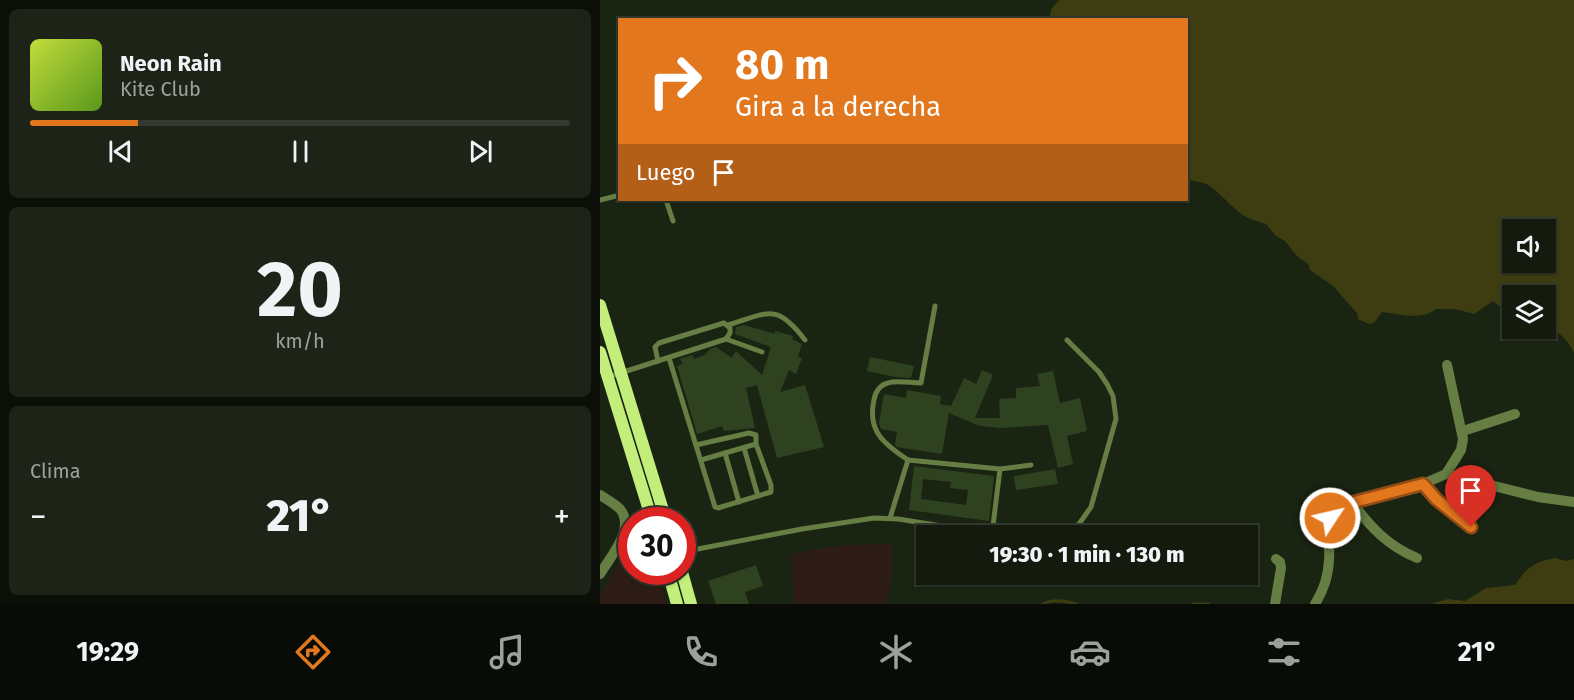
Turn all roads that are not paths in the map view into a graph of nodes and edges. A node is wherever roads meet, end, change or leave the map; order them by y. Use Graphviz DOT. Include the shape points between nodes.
graph roads {
  1 [pos="618,196"];
  2 [pos="600,200"];
  3 [pos="666,201"];
  4 [pos="673,221"];
  5 [pos="600,305"];
  6 [pos="935,306"];
  7 [pos="728,325"];
  8 [pos="726,339"];
  9 [pos="805,340"];
  10 [pos="1066,340"];
  11 [pos="600,352"];
  12 [pos="762,352"];
  13 [pos="669,358"];
  14 [pos="658,362"];
  15 [pos="1447,365"];
  16 [pos="622,373"];
  17 [pos="608,377"];
  18 [pos="1515,414"];
  19 [pos="1463,431"];
  20 [pos="756,444"];
  21 [pos="696,445"];
  22 [pos="744,448"];
  23 [pos="725,453"];
  24 [pos="701,460"];
  25 [pos="908,460"];
  26 [pos="1031,465"];
  27 [pos="1000,470"];
  28 [pos="1446,474"];
  29 [pos="1423,484"];
  30 [pos="600,495"];
  31 [pos="758,496"];
  32 [pos="739,502"];
  33 [pos="1352,502"];
  34 [pos="1574,502"];
  35 [pos="648,507"];
  36 [pos="662,507"];
  37 [pos="890,518"];
  38 [pos="932,525"];
  39 [pos="993,525"];
  40 [pos="1078,525"];
  41 [pos="1471,527"];
  42 [pos="696,549"];
  43 [pos="1417,558"];
  44 [pos="1276,559"];
  45 [pos="600,574"];
  46 [pos="672,585"];
  47 [pos="686,585"];
  48 [pos="677,604"];
  49 [pos="691,604"];
  50 [pos="1275,604"];
  51 [pos="1315,604"];
  1 -- 2 [label="lane"];
  3 -- 4 [label="lane"];
  5 -- 16 [label="main road"];
  6 -- 25 [label="lane" via="921,383 889,382 879,389 873,401 875,430 890,448"];
  7 -- 8 [label="lane" via="730,333"];
  7 -- 9 [label="lane" via="769,312 787,319"];
  7 -- 14 [label="lane" via="723,323 659,343 655,347"];
  8 -- 12 [label="lane"];
  8 -- 13 [label="lane"];
  10 -- 40 [label="lane" via="1107,384 1116,419 1091,507"];
  11 -- 17 [label="main road"];
  13 -- 14 [label="lane"];
  13 -- 21 [label="lane"];
  14 -- 16 [label="lane"];
  15 -- 19 [label="street"];
  16 -- 17 [label="lane"];
  16 -- 36 [label="main road"];
  17 -- 35 [label="main road"];
  18 -- 19 [label="street"];
  19 -- 28 [label="street" via="1461,450"];
  20 -- 21 [label="lane" via="756,435 749,433"];
  20 -- 22 [label="lane"];
  20 -- 31 [label="lane" via="772,489"];
  21 -- 24 [label="lane"];
  22 -- 23 [label="lane"];
  22 -- 31 [label="lane"];
  23 -- 24 [label="lane"];
  23 -- 32 [label="lane"];
  24 -- 32 [label="lane" via="716,507"];
  25 -- 27 [label="lane"];
  25 -- 37 [label="lane"];
  26 -- 27 [label="lane"];
  27 -- 39 [label="lane"];
  28 -- 29 [label="street"];
  28 -- 34 [label="street"];
  29 -- 33 [label="street"];
  29 -- 41 [label="street"];
  30 -- 45 [label="street" via="620,508 626,530"];
  31 -- 32 [label="lane"];
  33 -- 43 [label="street" via="1376,533"];
  33 -- 51 [label="street" via="1330,518 1326,586"];
  37 -- 38 [label="lane"];
  37 -- 42 [label="lane" via="802,529"];
  44 -- 50 [label="street" via="1281,568"];
  46 -- 48 [label="main road"];
  47 -- 49 [label="main road"];
}
